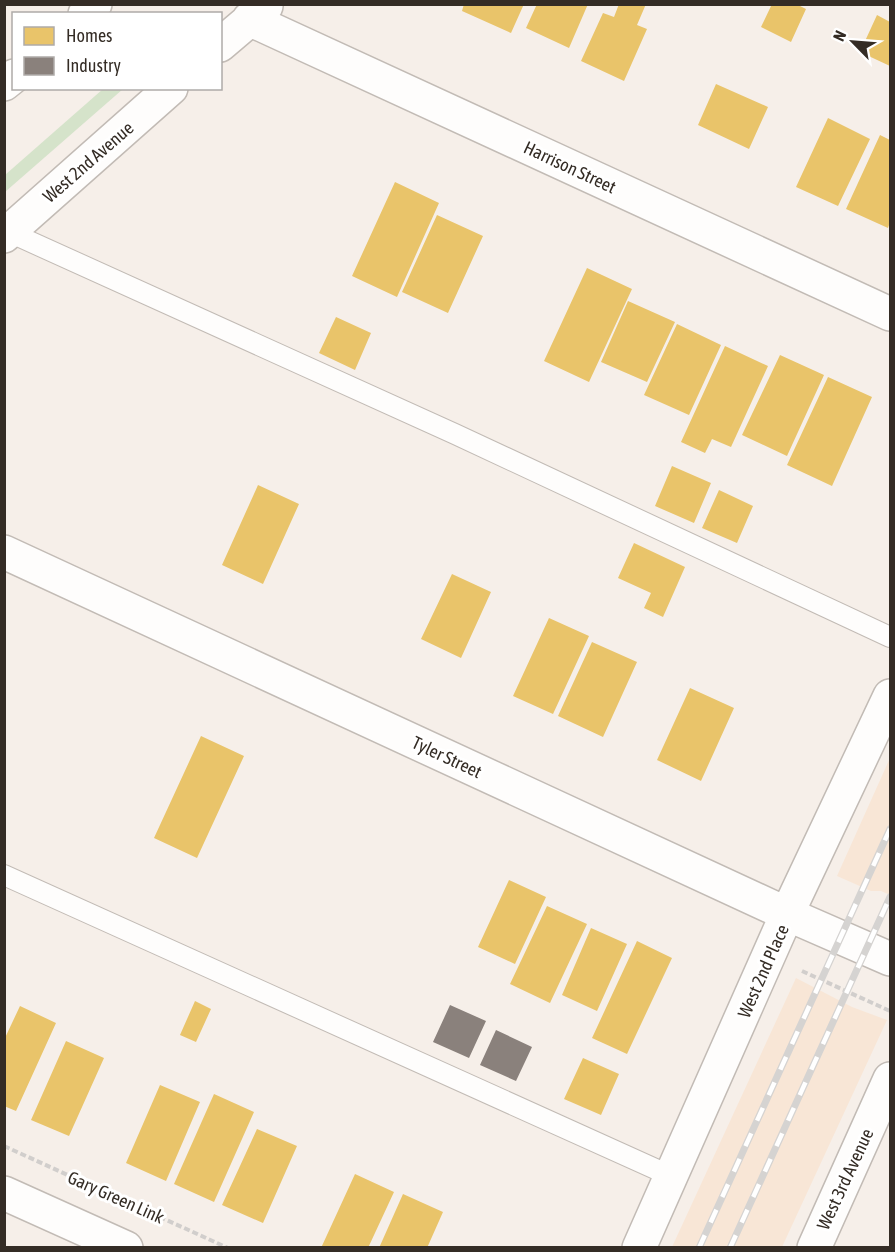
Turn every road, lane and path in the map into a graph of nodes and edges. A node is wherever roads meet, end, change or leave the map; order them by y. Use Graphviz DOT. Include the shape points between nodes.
graph roads {
  1 [pos="258,12"];
  2 [pos="222,43"];
  3 [pos="169,90"];
  4 [pos="7,234"];
  5 [pos="891,314"];
  6 [pos="4,552"];
  7 [pos="891,637"];
  8 [pos="891,696"];
  9 [pos="4,875"];
  10 [pos="788,914"];
  11 [pos="769,956"];
  12 [pos="891,959"];
  13 [pos="891,1011"];
  14 [pos="891,1079"];
  15 [pos="4,1146"];
  16 [pos="671,1176"];
  17 [pos="4,1192"];
  18 [pos="818,1246"];
  19 [pos="126,1248"];
  20 [pos="228,1248"];
  21 [pos="639,1248"];
  1 -- 2 [label="main road"];
  1 -- 5 [label="main road, Harrison Street"];
  3 -- 4 [label="main road, West 2nd Avenue"];
  4 -- 7 [label="lane" via="455,434"];
  6 -- 10 [label="main road, Tyler Street"];
  8 -- 10 [label="main road, West 2nd Place"];
  9 -- 16 [label="lane"];
  10 -- 11 [label="main road, West 2nd Place"];
  10 -- 12 [label="main road, Tyler Street"];
  11 -- 13 [label="path"];
  11 -- 16 [label="main road, West 2nd Place"];
  14 -- 18 [label="main road, West 3rd Avenue"];
  15 -- 20 [label="path, Gary Green Link"];
  16 -- 21 [label="main road, West 2nd Place"];
  17 -- 19 [label="main road"];
}
